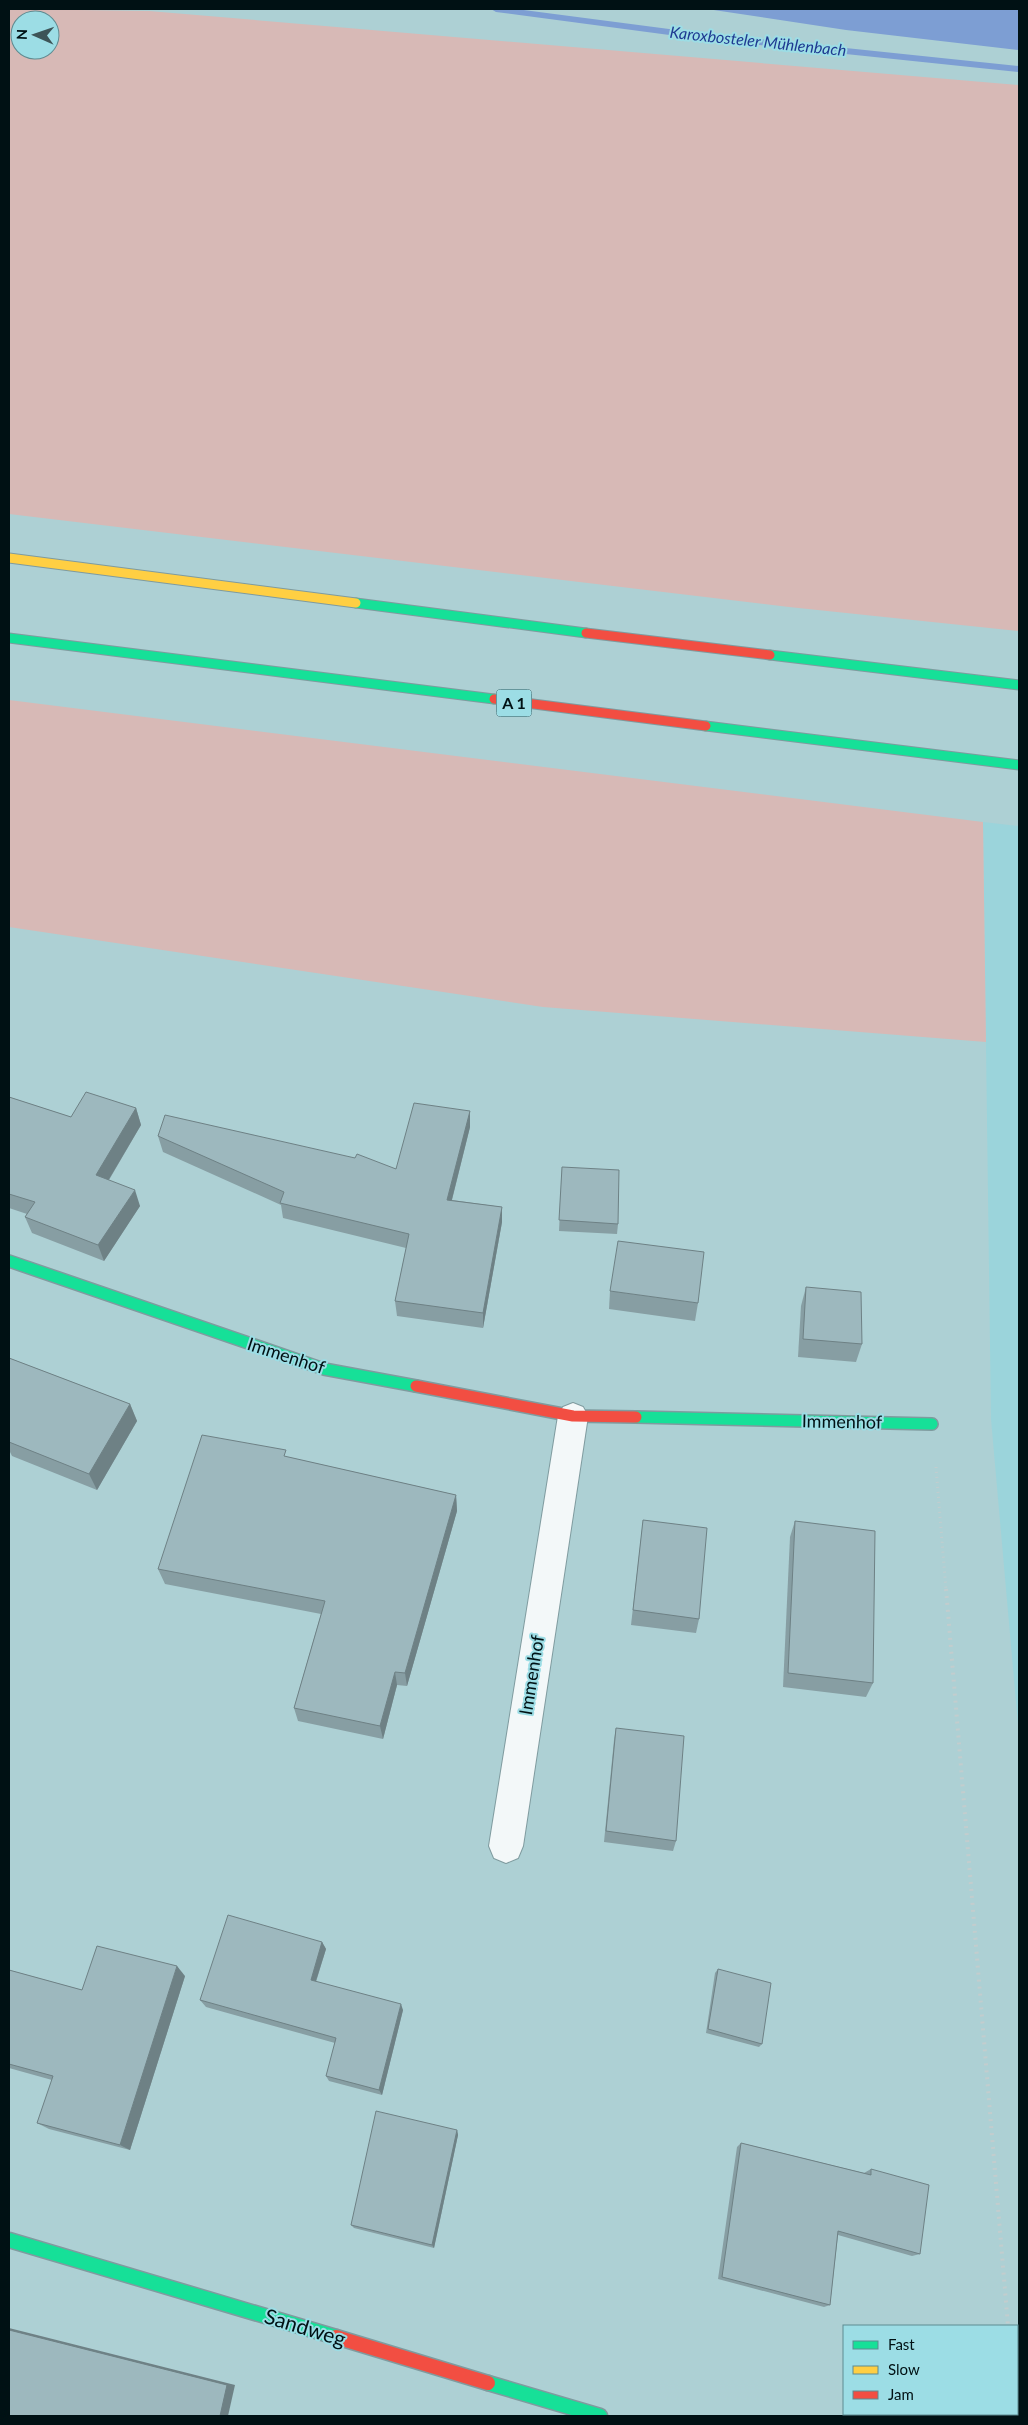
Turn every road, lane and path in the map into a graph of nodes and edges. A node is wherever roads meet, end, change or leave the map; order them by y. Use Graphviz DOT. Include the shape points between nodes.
graph roads {
  1 [pos="9,558"];
  2 [pos="9,638"];
  3 [pos="1019,684"];
  4 [pos="1019,765"];
  5 [pos="9,1261"];
  6 [pos="573,1416"];
  7 [pos="932,1424"];
  8 [pos="506,1846"];
  9 [pos="9,2240"];
  10 [pos="1008,2325"];
  11 [pos="600,2416"];
  1 -- 3 [label="main road" via="493,621"];
  2 -- 4 [label="main road, A 1"];
  5 -- 6 [label="main road, Immenhof" via="324,1369"];
  6 -- 7 [label="main road, Immenhof"];
  6 -- 8 [label="street, Immenhof"];
  7 -- 10 [label="path"];
  9 -- 11 [label="main road, Sandweg"];
}
